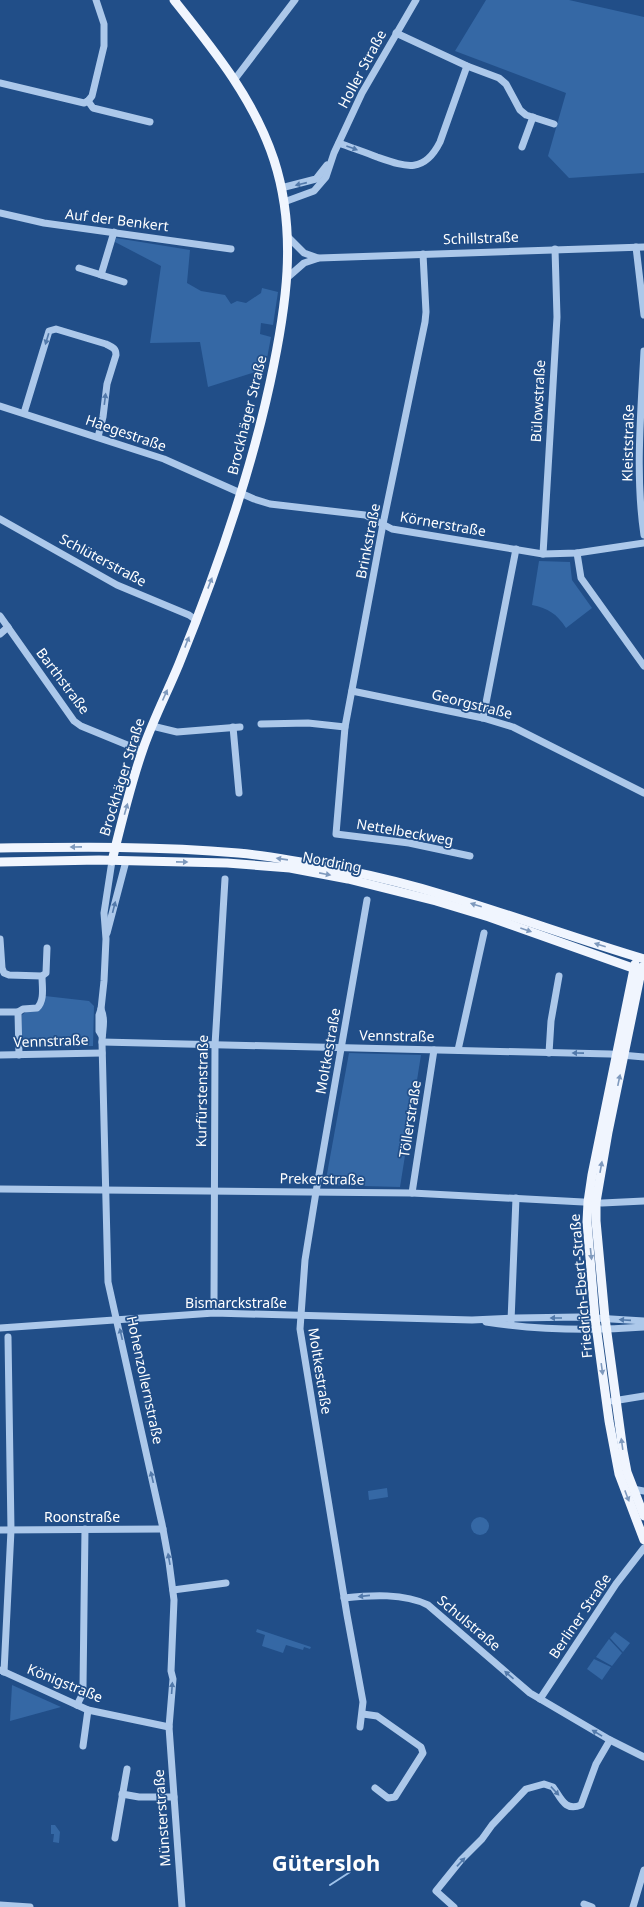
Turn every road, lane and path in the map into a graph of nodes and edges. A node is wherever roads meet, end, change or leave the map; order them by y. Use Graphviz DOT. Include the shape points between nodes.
graph roads {
  1 [pos="96,0"];
  2 [pos="174,0"];
  3 [pos="295,0"];
  4 [pos="416,0"];
  5 [pos="396,33"];
  6 [pos="467,66"];
  7 [pos="235,79"];
  8 [pos="0,83"];
  9 [pos="88,101"];
  10 [pos="533,117"];
  11 [pos="150,122"];
  12 [pos="554,124"];
  13 [pos="339,143"];
  14 [pos="522,146"];
  15 [pos="334,153"];
  16 [pos="281,188"];
  17 [pos="284,202"];
  18 [pos="0,213"];
  19 [pos="114,232"];
  20 [pos="288,236"];
  21 [pos="636,247"];
  22 [pos="644,247"];
  23 [pos="232,249"];
  24 [pos="555,249"];
  25 [pos="423,254"];
  26 [pos="319,258"];
  27 [pos="79,268"];
  28 [pos="101,275"];
  29 [pos="288,278"];
  30 [pos="124,282"];
  31 [pos="644,315"];
  32 [pos="644,351"];
  33 [pos="0,406"];
  34 [pos="24,413"];
  35 [pos="98,437"];
  36 [pos="242,493"];
  37 [pos="0,519"];
  38 [pos="383,524"];
  39 [pos="644,535"];
  40 [pos="644,543"];
  41 [pos="516,549"];
  42 [pos="577,553"];
  43 [pos="543,554"];
  44 [pos="0,616"];
  45 [pos="196,620"];
  46 [pos="8,628"];
  47 [pos="0,634"];
  48 [pos="644,666"];
  49 [pos="352,691"];
  50 [pos="483,718"];
  51 [pos="261,724"];
  52 [pos="152,726"];
  53 [pos="345,727"];
  54 [pos="142,751"];
  55 [pos="239,793"];
  56 [pos="644,793"];
  57 [pos="336,834"];
  58 [pos="115,847"];
  59 [pos="130,847"];
  60 [pos="0,848"];
  61 [pos="470,856"];
  62 [pos="112,861"];
  63 [pos="126,861"];
  64 [pos="0,862"];
  65 [pos="225,879"];
  66 [pos="367,900"];
  67 [pos="484,933"];
  68 [pos="106,938"];
  69 [pos="0,939"];
  70 [pos="46,948"];
  71 [pos="642,958"];
  72 [pos="640,971"];
  73 [pos="42,976"];
  74 [pos="559,976"];
  75 [pos="0,1012"];
  76 [pos="18,1012"];
  77 [pos="102,1039"];
  78 [pos="215,1045"];
  79 [pos="342,1049"];
  80 [pos="434,1050"];
  81 [pos="458,1050"];
  82 [pos="102,1053"];
  83 [pos="550,1053"];
  84 [pos="0,1055"];
  85 [pos="18,1055"];
  86 [pos="620,1055"];
  87 [pos="644,1058"];
  88 [pos="0,1189"];
  89 [pos="105,1190"];
  90 [pos="215,1190"];
  91 [pos="316,1192"];
  92 [pos="412,1193"];
  93 [pos="518,1198"];
  94 [pos="644,1201"];
  95 [pos="592,1202"];
  96 [pos="214,1304"];
  97 [pos="300,1316"];
  98 [pos="595,1318"];
  99 [pos="605,1318"];
  100 [pos="118,1321"];
  101 [pos="644,1321"];
  102 [pos="511,1322"];
  103 [pos="644,1327"];
  104 [pos="0,1328"];
  105 [pos="596,1330"];
  106 [pos="607,1330"];
  107 [pos="8,1337"];
  108 [pos="644,1396"];
  109 [pos="611,1402"];
  110 [pos="633,1489"];
  111 [pos="644,1491"];
  112 [pos="644,1516"];
  113 [pos="85,1529"];
  114 [pos="163,1529"];
  115 [pos="0,1530"];
  116 [pos="11,1530"];
  117 [pos="644,1540"];
  118 [pos="644,1548"];
  119 [pos="226,1582"];
  120 [pos="173,1590"];
  121 [pos="344,1598"];
  122 [pos="2,1671"];
  123 [pos="540,1699"];
  124 [pos="77,1705"];
  125 [pos="88,1710"];
  126 [pos="363,1714"];
  127 [pos="169,1727"];
  128 [pos="360,1727"];
  129 [pos="610,1740"];
  130 [pos="82,1746"];
  131 [pos="644,1757"];
  132 [pos="127,1769"];
  133 [pos="374,1788"];
  134 [pos="122,1794"];
  135 [pos="174,1797"];
  136 [pos="114,1838"];
  137 [pos="644,1870"];
  138 [pos="584,1904"];
  139 [pos="0,1905"];
  140 [pos="30,1907"];
  141 [pos="182,1907"];
  142 [pos="454,1907"];
  143 [pos="592,1907"];
  144 [pos="633,1907"];
  1 -- 9 [label="street" via="104,24 104,46 92,96"];
  2 -- 7 [label="main road, Brockhäger Straße"];
  3 -- 7 [label="street"];
  4 -- 5 [label="street, Holler Straße"];
  5 -- 6 [label="street"];
  5 -- 13 [label="street, Holler Straße" via="362,92"];
  6 -- 10 [label="street" via="499,78 506,84 520,110"];
  13 -- 6 [label="street, one-way" via="406,166 425,162 434,154 440,142"];
  7 -- 16 [label="main road, Brockhäger Straße" via="248,101 274,159"];
  8 -- 9 [label="street" via="84,103"];
  9 -- 11 [label="street" via="93,108"];
  10 -- 12 [label="street"];
  10 -- 14 [label="street"];
  13 -- 15 [label="street, Holler Straße"];
  15 -- 16 [label="street, Holler Straße, one-way" via="322,174 316,179"];
  15 -- 17 [label="street, Holler Straße" via="326,177 314,191"];
  16 -- 17 [label="main road, Brockhäger Straße"];
  17 -- 20 [label="main road, Brockhäger Straße"];
  18 -- 19 [label="street, Auf der Benkert" via="44,223"];
  19 -- 23 [label="street, Auf der Benkert"];
  19 -- 28 [label="street"];
  20 -- 26 [label="street, Schillstraße" via="304,253"];
  20 -- 29 [label="main road, Brockhäger Straße"];
  21 -- 22 [label="street, Schillstraße"];
  21 -- 24 [label="street, Schillstraße"];
  21 -- 31 [label="street"];
  24 -- 25 [label="street, Schillstraße"];
  24 -- 43 [label="street, Bülowstraße" via="556,317"];
  25 -- 26 [label="street, Schillstraße"];
  25 -- 38 [label="street, Brinkstraße" via="425,322"];
  26 -- 29 [label="street, Schillstraße" via="304,263"];
  27 -- 28 [label="street"];
  28 -- 30 [label="street"];
  29 -- 36 [label="main road, Brockhäger Straße" via="277,350 261,424"];
  32 -- 39 [label="street, Kleiststraße" via="640,496"];
  33 -- 34 [label="street, Haegestraße"];
  34 -- 35 [label="street, Haegestraße"];
  35 -- 34 [label="street, one-way" via="107,384 116,355 114,347 106,344 56,329 50,331"];
  35 -- 36 [label="street, Haegestraße" via="164,459"];
  36 -- 38 [label="street, Körnerstraße" via="270,504 365,515"];
  45 -- 36 [label="main road, Brockhäger Straße, one-way"];
  37 -- 45 [label="street, Schlüterstraße" via="117,585"];
  38 -- 41 [label="street, Körnerstraße" via="392,529"];
  38 -- 49 [label="street, Brinkstraße"];
  40 -- 42 [label="street, Körnerstraße"];
  41 -- 43 [label="street, Körnerstraße"];
  41 -- 50 [label="street"];
  42 -- 43 [label="street, Körnerstraße"];
  42 -- 48 [label="street" via="581,578"];
  44 -- 46 [label="street, Barthstraße"];
  52 -- 45 [label="main road, Brockhäger Straße, one-way"];
  46 -- 47 [label="street"];
  46 -- 54 [label="street, Barthstraße" via="74,721"];
  49 -- 50 [label="street, Georgstraße"];
  49 -- 53 [label="street, Brinkstraße"];
  50 -- 56 [label="street, Georgstraße" via="514,727"];
  51 -- 53 [label="street" via="308,723"];
  52 -- 54 [label="main road, Brockhäger Straße"];
  52 -- 55 [label="street" via="177,732 236,727"];
  53 -- 57 [label="street, Brinkstraße"];
  58 -- 54 [label="main road, Brockhäger Straße, one-way"];
  57 -- 61 [label="street, Nettelbeckweg" via="408,843"];
  58 -- 59 [label="main road, Nordring"];
  58 -- 60 [label="main road, Nordring, one-way"];
  58 -- 62 [label="main road, Hohenzollernstraße"];
  59 -- 63 [label="main road, Brockhäger Straße"];
  71 -- 59 [label="main road, Nordring, one-way" via="438,894 350,871 240,853"];
  62 -- 63 [label="main road, Nordring"];
  62 -- 64 [label="main road, Nordring"];
  62 -- 68 [label="street, Hohenzollernstraße" via="104,914"];
  68 -- 63 [label="street, Hohenzollernstraße, one-way"];
  63 -- 72 [label="main road, Nordring, one-way" via="271,866 348,879 489,917"];
  65 -- 78 [label="street, Kurfürstenstraße"];
  66 -- 79 [label="street, Moltkestraße"];
  67 -- 81 [label="street"];
  68 -- 77 [label="street, Hohenzollernstraße" via="101,1009 104,1015"];
  69 -- 73 [label="street" via="4,973 9,976"];
  70 -- 73 [label="street" via="46,973"];
  71 -- 72 [label="main road, Friedrich-Ebert-Straße"];
  72 -- 86 [label="main road, Friedrich-Ebert-Straße"];
  73 -- 76 [label="street" via="41,1005"];
  74 -- 83 [label="street" via="551,1021"];
  75 -- 76 [label="street"];
  76 -- 85 [label="street"];
  77 -- 78 [label="street, Vennstraße"];
  77 -- 82 [label="street, Hohenzollernstraße"];
  78 -- 79 [label="street, Vennstraße"];
  78 -- 90 [label="street, Kurfürstenstraße"];
  79 -- 80 [label="street, Vennstraße"];
  79 -- 91 [label="street, Moltkestraße"];
  80 -- 81 [label="street, Vennstraße"];
  80 -- 92 [label="street, Töllerstraße"];
  81 -- 83 [label="street, Vennstraße"];
  82 -- 85 [label="street, Vennstraße"];
  82 -- 89 [label="street, Hohenzollernstraße"];
  86 -- 83 [label="street, Vennstraße, one-way"];
  84 -- 85 [label="street, Vennstraße"];
  86 -- 87 [label="street, Vennstraße"];
  86 -- 95 [label="main road, Friedrich-Ebert-Straße"];
  88 -- 89 [label="street, Prekerstraße"];
  89 -- 90 [label="street, Prekerstraße"];
  89 -- 100 [label="street, Hohenzollernstraße" via="108,1282"];
  90 -- 91 [label="street, Prekerstraße"];
  90 -- 96 [label="street, Kurfürstenstraße"];
  91 -- 92 [label="street, Prekerstraße"];
  91 -- 97 [label="street, Moltkestraße" via="305,1260"];
  92 -- 93 [label="street, Prekerstraße"];
  93 -- 95 [label="street, Prekerstraße"];
  93 -- 102 [label="street"];
  94 -- 95 [label="street, Prekerstraße"];
  95 -- 98 [label="main road, Friedrich-Ebert-Straße, one-way" via="587,1222"];
  95 -- 99 [label="main road, Friedrich-Ebert-Straße"];
  97 -- 100 [label="street, Bismarckstraße" via="214,1313"];
  97 -- 102 [label="street, Bismarckstraße"];
  97 -- 121 [label="street, Moltkestraße" via="300,1338"];
  98 -- 99 [label="street, Bismarckstraße"];
  98 -- 102 [label="street, Bismarckstraße, one-way"];
  98 -- 105 [label="main road, Friedrich-Ebert-Straße"];
  101 -- 99 [label="street, Bismarckstraße, one-way"];
  99 -- 106 [label="main road, Friedrich-Ebert-Straße"];
  100 -- 104 [label="street, Bismarckstraße"];
  114 -- 100 [label="street, Hohenzollernstraße, one-way"];
  102 -- 105 [label="street, Bismarckstraße"];
  103 -- 106 [label="street, Bismarckstraße"];
  105 -- 106 [label="street, Bismarckstraße"];
  105 -- 109 [label="main road, Friedrich-Ebert-Straße, one-way"];
  106 -- 109 [label="main road, Friedrich-Ebert-Straße"];
  107 -- 116 [label="street"];
  108 -- 109 [label="street"];
  110 -- 109 [label="main road, Friedrich-Ebert-Straße, one-way"];
  109 -- 117 [label="main road, Friedrich-Ebert-Straße, one-way" via="619,1474"];
  110 -- 111 [label="street"];
  110 -- 112 [label="main road, Friedrich-Ebert-Straße"];
  113 -- 114 [label="street, Roonstraße"];
  113 -- 116 [label="street, Roonstraße"];
  113 -- 124 [label="street" via="83,1687"];
  120 -- 114 [label="street, Hohenzollernstraße, one-way"];
  115 -- 116 [label="street, Roonstraße"];
  116 -- 122 [label="street"];
  118 -- 123 [label="street, Berliner Straße" via="614,1587"];
  119 -- 120 [label="street"];
  127 -- 120 [label="street, Hohenzollernstraße, one-way" via="173,1679"];
  123 -- 121 [label="street, Schulstraße, one-way" via="428,1605 420,1601 385,1596"];
  121 -- 126 [label="street, Moltkestraße"];
  122 -- 124 [label="street, Königstraße"];
  129 -- 123 [label="street, Schulstraße, one-way"];
  124 -- 125 [label="street, Königstraße"];
  125 -- 127 [label="street, Königstraße"];
  125 -- 130 [label="street"];
  126 -- 128 [label="street, Moltkestraße"];
  126 -- 133 [label="street" via="377,1716 423,1750 395,1797 388,1798"];
  127 -- 135 [label="street, Münsterstraße"];
  129 -- 131 [label="street, Schulstraße"];
  142 -- 129 [label="street, one-way" via="436,1891 492,1825 526,1790 535,1786 544,1784 553,1787 569,1807 581,1804 596,1764"];
  132 -- 134 [label="street"];
  134 -- 135 [label="street" via="139,1797"];
  134 -- 136 [label="street"];
  135 -- 141 [label="street, Münsterstraße"];
  137 -- 144 [label="street"];
  138 -- 143 [label="street"];
  139 -- 140 [label="street"];
}
